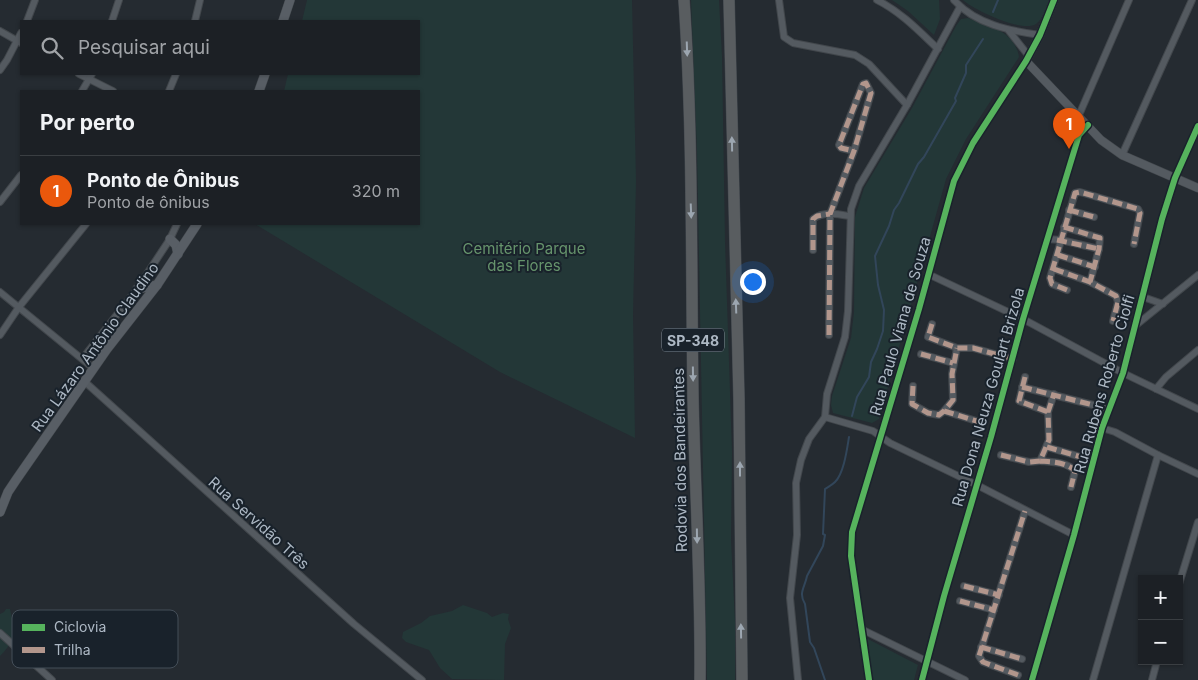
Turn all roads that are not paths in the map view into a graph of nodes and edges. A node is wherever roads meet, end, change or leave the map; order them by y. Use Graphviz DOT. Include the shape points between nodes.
graph roads {
  1 [pos="35,0"];
  2 [pos="119,0"];
  3 [pos="200,0"];
  4 [pos="290,0"];
  5 [pos="684,0"];
  6 [pos="729,0"];
  7 [pos="780,0"];
  8 [pos="878,0"];
  9 [pos="954,0"];
  10 [pos="1054,0"];
  11 [pos="1128,0"];
  12 [pos="1192,0"];
  13 [pos="960,7"];
  14 [pos="27,20"];
  15 [pos="112,20"];
  16 [pos="195,20"];
  17 [pos="284,20"];
  18 [pos="1007,30"];
  19 [pos="0,31"];
  20 [pos="1040,35"];
  21 [pos="19,42"];
  22 [pos="938,49"];
  23 [pos="1027,58"];
  24 [pos="0,70"];
  25 [pos="176,75"];
  26 [pos="265,75"];
  27 [pos="91,77"];
  28 [pos="83,90"];
  29 [pos="111,90"];
  30 [pos="169,90"];
  31 [pos="259,90"];
  32 [pos="907,105"];
  33 [pos="1079,115"];
  34 [pos="1088,125"];
  35 [pos="1198,126"];
  36 [pos="854,150"];
  37 [pos="1122,155"];
  38 [pos="20,176"];
  39 [pos="1175,178"];
  40 [pos="1198,188"];
  41 [pos="0,202"];
  42 [pos="1069,210"];
  43 [pos="830,214"];
  44 [pos="850,216"];
  45 [pos="1094,217"];
  46 [pos="85,225"];
  47 [pos="177,225"];
  48 [pos="196,225"];
  49 [pos="1064,227"];
  50 [pos="170,239"];
  51 [pos="1047,239"];
  52 [pos="1061,240"];
  53 [pos="1134,244"];
  54 [pos="1099,249"];
  55 [pos="813,250"];
  56 [pos="178,254"];
  57 [pos="1058,255"];
  58 [pos="1095,267"];
  59 [pos="1054,269"];
  60 [pos="928,274"];
  61 [pos="1198,275"];
  62 [pos="1090,282"];
  63 [pos="157,285"];
  64 [pos="137,290"];
  65 [pos="1067,290"];
  66 [pos="0,292"];
  67 [pos="1142,297"];
  68 [pos="1164,304"];
  69 [pos="19,307"];
  70 [pos="1023,319"];
  71 [pos="1114,321"];
  72 [pos="932,324"];
  73 [pos="1135,326"];
  74 [pos="0,335"];
  75 [pos="829,335"];
  76 [pos="957,348"];
  77 [pos="1198,350"];
  78 [pos="921,354"];
  79 [pos="83,358"];
  80 [pos="1013,359"];
  81 [pos="953,363"];
  82 [pos="93,368"];
  83 [pos="1123,373"];
  84 [pos="1025,377"];
  85 [pos="84,381"];
  86 [pos="913,386"];
  87 [pos="1022,387"];
  88 [pos="1156,389"];
  89 [pos="1054,394"];
  90 [pos="1109,409"];
  91 [pos="1198,409"];
  92 [pos="944,411"];
  93 [pos="1048,412"];
  94 [pos="825,417"];
  95 [pos="982,423"];
  96 [pos="1102,428"];
  97 [pos="881,436"];
  98 [pos="1047,447"];
  99 [pos="1158,455"];
  100 [pos="1001,456"];
  101 [pos="1081,457"];
  102 [pos="1040,460"];
  103 [pos="1198,474"];
  104 [pos="976,485"];
  105 [pos="1071,487"];
  106 [pos="0,512"];
  107 [pos="1025,512"];
  108 [pos="1198,522"];
  109 [pos="1074,535"];
  110 [pos="1182,575"];
  111 [pos="964,586"];
  112 [pos="999,595"];
  113 [pos="960,601"];
  114 [pos="994,610"];
  115 [pos="861,629"];
  116 [pos="0,633"];
  117 [pos="12,644"];
  118 [pos="981,648"];
  119 [pos="1022,659"];
  120 [pos="928,662"];
  121 [pos="1156,665"];
  122 [pos="39,668"];
  123 [pos="1018,675"];
  124 [pos="52,680"];
  125 [pos="422,680"];
  126 [pos="700,680"];
  127 [pos="742,680"];
  128 [pos="798,680"];
  129 [pos="869,680"];
  130 [pos="922,680"];
  131 [pos="965,680"];
  132 [pos="1032,680"];
  133 [pos="1093,680"];
  134 [pos="1152,680"];
  1 -- 14 [label="street"];
  2 -- 15 [label="street"];
  3 -- 16 [label="street"];
  4 -- 17 [label="main road"];
  5 -- 126 [label="highway, Rodovia dos Bandeirantes / SP-348, one-way" via="692,219"];
  127 -- 6 [label="highway, SP-348, one-way"];
  7 -- 32 [label="street" via="784,37 793,43 855,55 869,64"];
  8 -- 22 [label="street" via="908,20"];
  9 -- 13 [label="street"];
  10 -- 20 [label="street, Rua Paulo Viana de Souza"];
  11 -- 33 [label="street"];
  12 -- 37 [label="street"];
  13 -- 18 [label="street"];
  13 -- 22 [label="street"];
  18 -- 20 [label="street"];
  18 -- 23 [label="street"];
  19 -- 21 [label="street"];
  20 -- 23 [label="street, Rua Paulo Viana de Souza"];
  21 -- 24 [label="street"];
  22 -- 32 [label="street"];
  23 -- 33 [label="street"];
  23 -- 60 [label="street, Rua Paulo Viana de Souza" via="962,163"];
  25 -- 30 [label="street"];
  26 -- 31 [label="main road"];
  27 -- 28 [label="street"];
  27 -- 29 [label="street"];
  32 -- 44 [label="street" via="859,186"];
  33 -- 34 [label="street"];
  34 -- 37 [label="street" via="1101,140"];
  34 -- 51 [label="street, Rua Dona Neuza Goulart Brizola" via="1078,135"];
  35 -- 39 [label="street, Rua Rubens Roberto Ciolfi"];
  36 -- 36 [label="street" via="871,93 866,83 839,145"];
  36 -- 43 [label="street"];
  37 -- 39 [label="street"];
  38 -- 41 [label="street"];
  39 -- 40 [label="street"];
  39 -- 67 [label="street, Rua Rubens Roberto Ciolfi"];
  42 -- 45 [label="street"];
  42 -- 49 [label="street"];
  42 -- 53 [label="street" via="1077,192 1138,209"];
  43 -- 44 [label="street"];
  43 -- 55 [label="street" via="813,219"];
  43 -- 75 [label="street"];
  44 -- 94 [label="street" via="845,337 826,394"];
  46 -- 69 [label="street"];
  47 -- 50 [label="street"];
  48 -- 56 [label="main road, Rua Lázaro Antônio Claudino"];
  49 -- 52 [label="street"];
  49 -- 54 [label="street" via="1100,238"];
  50 -- 56 [label="main road"];
  50 -- 64 [label="street"];
  51 -- 52 [label="street"];
  51 -- 70 [label="street, Rua Dona Neuza Goulart Brizola"];
  52 -- 54 [label="street"];
  52 -- 57 [label="street"];
  54 -- 58 [label="street"];
  56 -- 63 [label="main road, Rua Lázaro Antônio Claudino"];
  57 -- 58 [label="street"];
  57 -- 59 [label="street"];
  58 -- 62 [label="street"];
  59 -- 62 [label="street"];
  59 -- 65 [label="street" via="1050,281"];
  60 -- 70 [label="street"];
  60 -- 97 [label="street, Rua Paulo Viana de Souza"];
  61 -- 68 [label="street"];
  62 -- 71 [label="street" via="1116,296"];
  63 -- 64 [label="main road"];
  63 -- 82 [label="main road, Rua Lázaro Antônio Claudino"];
  64 -- 79 [label="street"];
  66 -- 69 [label="street"];
  67 -- 68 [label="street"];
  67 -- 73 [label="street, Rua Rubens Roberto Ciolfi"];
  68 -- 73 [label="street"];
  69 -- 74 [label="street"];
  69 -- 79 [label="street"];
  70 -- 80 [label="street, Rua Dona Neuza Goulart Brizola"];
  70 -- 83 [label="street"];
  72 -- 76 [label="street" via="928,337"];
  73 -- 83 [label="street, Rua Rubens Roberto Ciolfi"];
  76 -- 80 [label="street" via="973,348"];
  76 -- 81 [label="street"];
  77 -- 88 [label="street"];
  78 -- 81 [label="street"];
  79 -- 82 [label="street"];
  80 -- 104 [label="street, Rua Dona Neuza Goulart Brizola"];
  81 -- 92 [label="street" via="953,400"];
  82 -- 85 [label="main road, Rua Lázaro Antônio Claudino"];
  83 -- 88 [label="street"];
  83 -- 90 [label="street, Rua Rubens Roberto Ciolfi"];
  84 -- 87 [label="street"];
  85 -- 106 [label="main road, Rua Lázaro Antônio Claudino" via="8,492"];
  85 -- 125 [label="street, Rua Servidão Três" via="354,624"];
  86 -- 92 [label="street" via="912,404 928,413 939,415"];
  87 -- 89 [label="street"];
  87 -- 93 [label="street" via="1019,401"];
  88 -- 91 [label="street"];
  89 -- 90 [label="street"];
  89 -- 93 [label="street"];
  90 -- 96 [label="street, Rua Rubens Roberto Ciolfi"];
  92 -- 95 [label="street"];
  93 -- 98 [label="street"];
  94 -- 97 [label="street"];
  94 -- 128 [label="street" via="809,439 796,483 797,535 790,598"];
  96 -- 99 [label="street"];
  96 -- 109 [label="street, Rua Rubens Roberto Ciolfi"];
  97 -- 104 [label="street"];
  97 -- 115 [label="street, Rua Paulo Viana de Souza" via="851,538"];
  98 -- 101 [label="street"];
  98 -- 102 [label="street"];
  99 -- 103 [label="street"];
  99 -- 133 [label="street"];
  100 -- 102 [label="street" via="1029,462"];
  102 -- 105 [label="street" via="1072,468 1075,471"];
  104 -- 107 [label="street"];
  104 -- 120 [label="street, Rua Dona Neuza Goulart Brizola"];
  107 -- 109 [label="street"];
  107 -- 112 [label="street"];
  108 -- 110 [label="street"];
  109 -- 132 [label="street, Rua Rubens Roberto Ciolfi"];
  111 -- 112 [label="street"];
  112 -- 114 [label="street"];
  113 -- 114 [label="street"];
  114 -- 118 [label="street"];
  115 -- 120 [label="street"];
  115 -- 129 [label="street, Rua Paulo Viana de Souza"];
  116 -- 117 [label="street"];
  118 -- 119 [label="street"];
  118 -- 123 [label="street" via="979,656 983,662"];
  120 -- 130 [label="street, Rua Dona Neuza Goulart Brizola"];
  120 -- 131 [label="street"];
  121 -- 134 [label="street"];
  122 -- 124 [label="street"];
}
